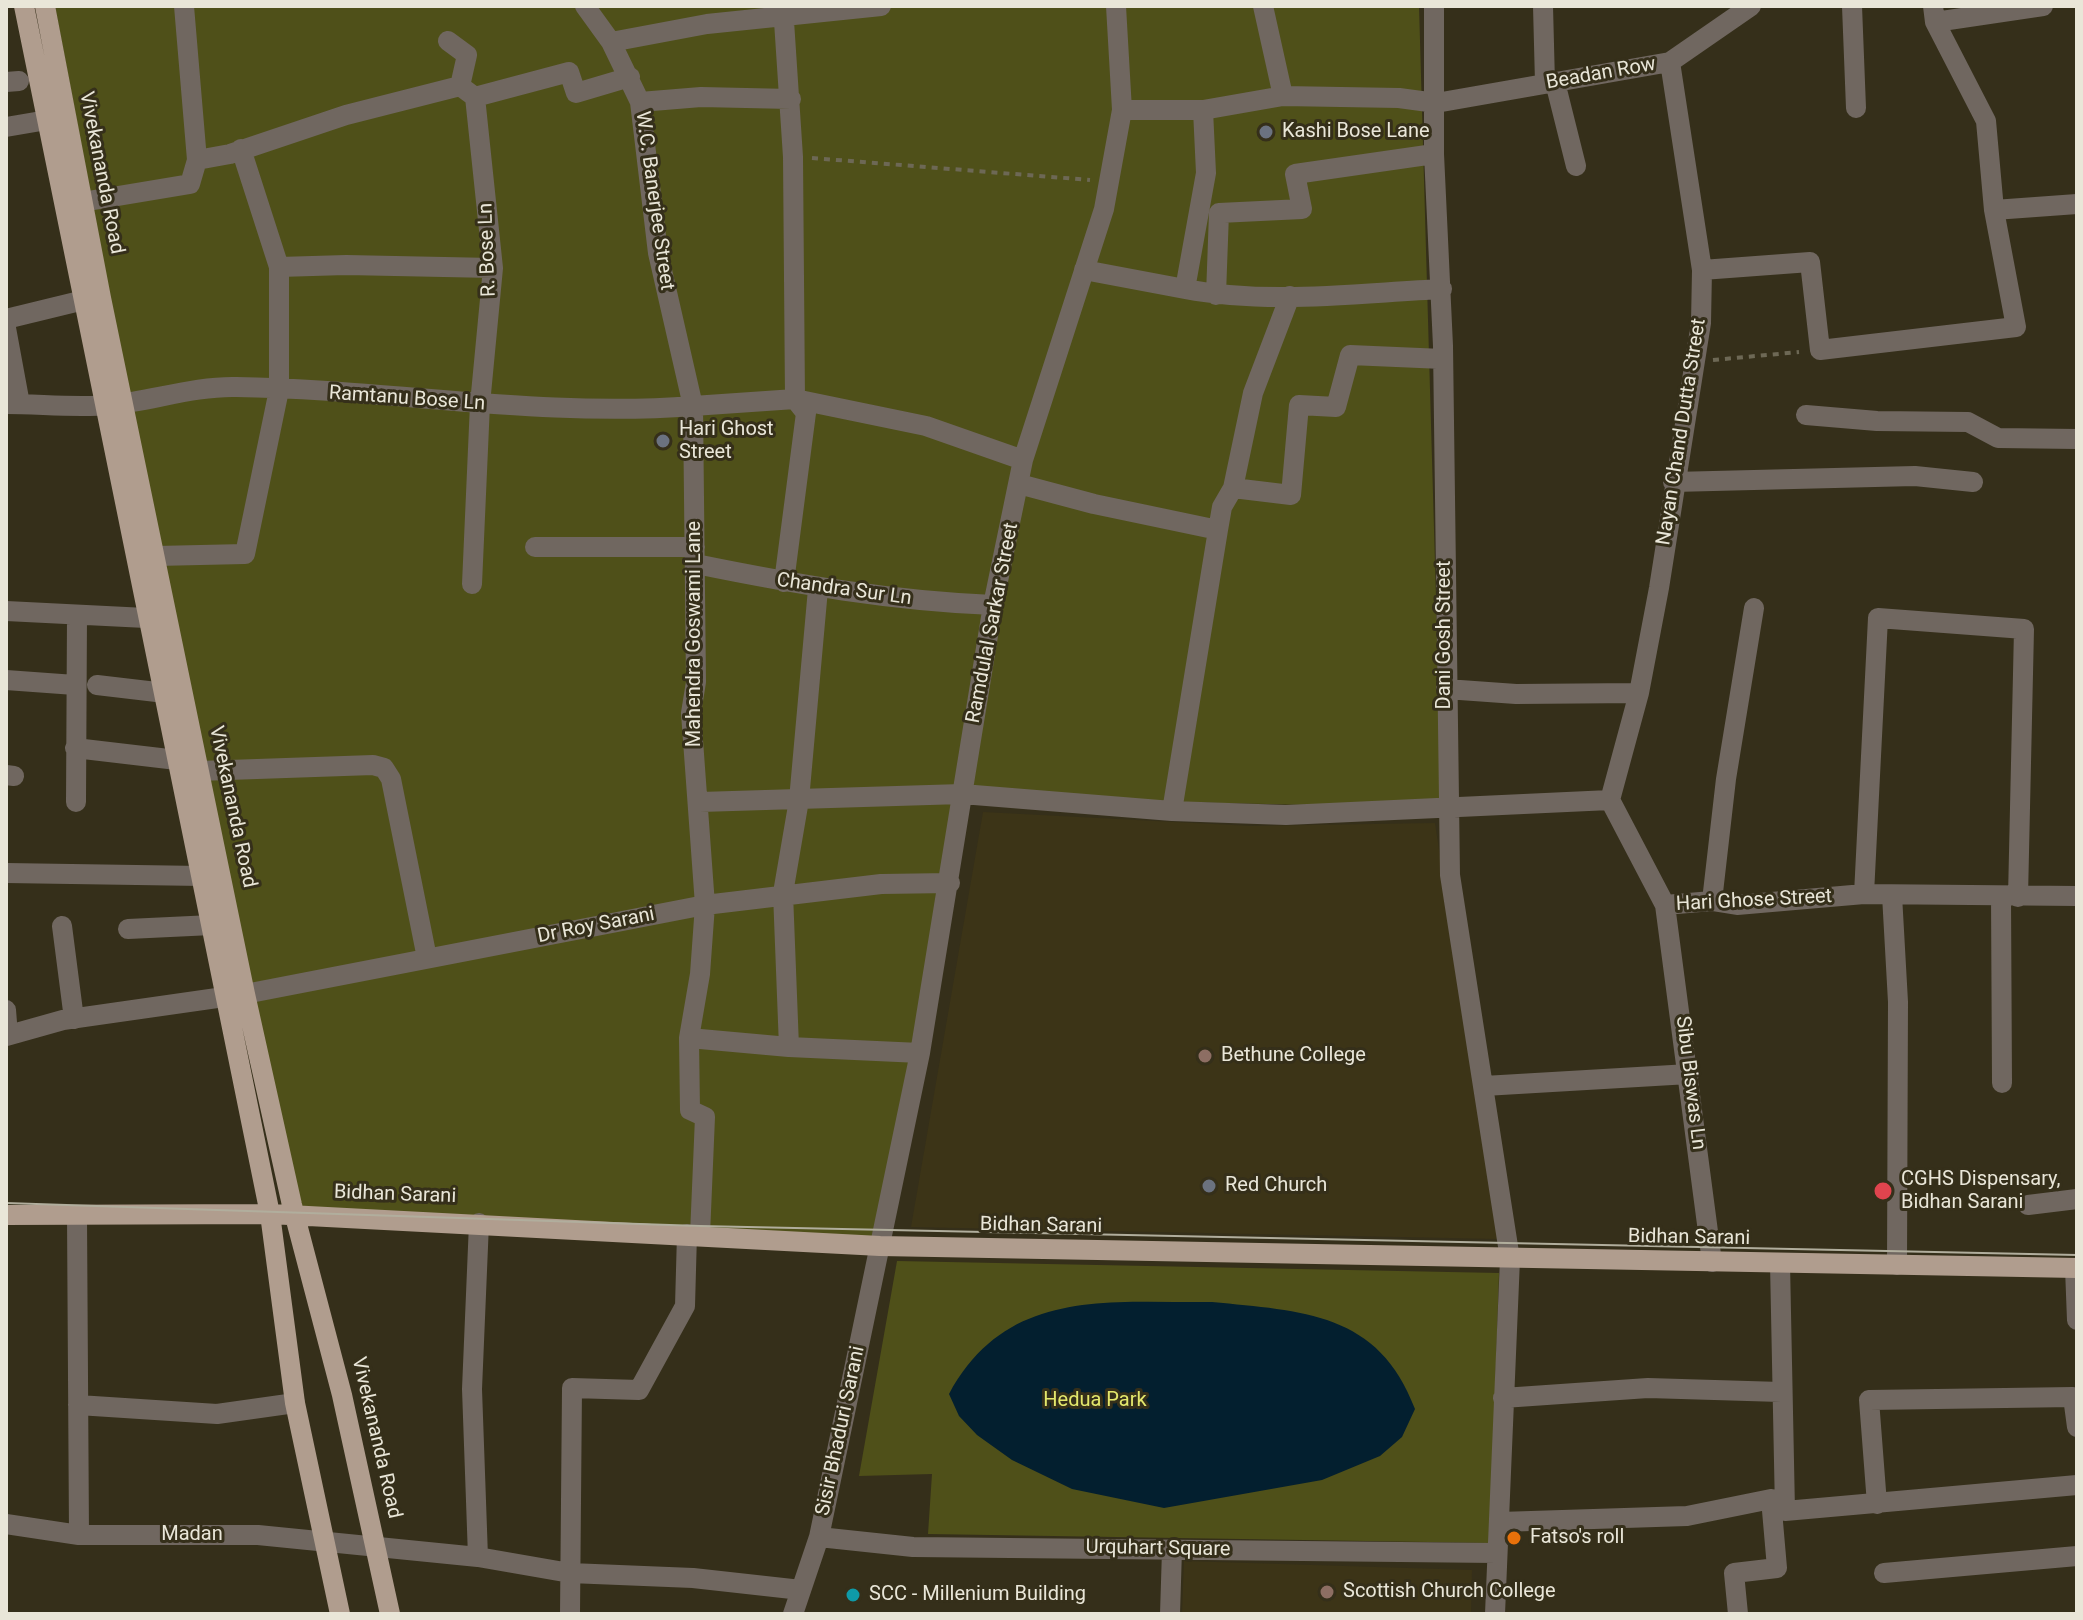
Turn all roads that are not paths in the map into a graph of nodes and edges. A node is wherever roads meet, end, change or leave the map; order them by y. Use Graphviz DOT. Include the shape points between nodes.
graph roads {
  1 [pos="24,6"];
  2 [pos="45,6"];
  3 [pos="184,6"];
  4 [pos="585,6"];
  5 [pos="881,6"];
  6 [pos="1116,6"];
  7 [pos="1263,6"];
  8 [pos="1434,6"];
  9 [pos="1543,6"];
  10 [pos="1751,6"];
  11 [pos="1852,6"];
  12 [pos="2043,6"];
  13 [pos="783,11"];
  14 [pos="1725,14"];
  15 [pos="1934,14"];
  16 [pos="448,41"];
  17 [pos="611,42"];
  18 [pos="1670,62"];
  19 [pos="630,77"];
  20 [pos="1550,83"];
  21 [pos="467,91"];
  22 [pos="1283,96"];
  23 [pos="791,99"];
  24 [pos="640,102"];
  25 [pos="1436,103"];
  26 [pos="1856,108"];
  27 [pos="1122,110"];
  28 [pos="1203,110"];
  29 [pos="47,120"];
  30 [pos="6,127"];
  31 [pos="241,149"];
  32 [pos="1434,154"];
  33 [pos="197,160"];
  34 [pos="1576,166"];
  35 [pos="82,202"];
  36 [pos="2077,204"];
  37 [pos="1994,210"];
  38 [pos="279,267"];
  39 [pos="493,268"];
  40 [pos="1084,270"];
  41 [pos="1702,270"];
  42 [pos="1185,289"];
  43 [pos="1442,289"];
  44 [pos="1216,295"];
  45 [pos="1290,296"];
  46 [pos="84,300"];
  47 [pos="6,319"];
  48 [pos="6,328"];
  49 [pos="1443,359"];
  50 [pos="279,390"];
  51 [pos="795,399"];
  52 [pos="13,404"];
  53 [pos="114,404"];
  54 [pos="480,404"];
  55 [pos="693,406"];
  56 [pos="1806,415"];
  57 [pos="2077,439"];
  58 [pos="1023,460"];
  59 [pos="1673,482"];
  60 [pos="1973,482"];
  61 [pos="1019,484"];
  62 [pos="1233,488"];
  63 [pos="1218,530"];
  64 [pos="535,547"];
  65 [pos="156,556"];
  66 [pos="695,556"];
  67 [pos="784,582"];
  68 [pos="472,584"];
  69 [pos="818,589"];
  70 [pos="993,605"];
  71 [pos="1754,608"];
  72 [pos="6,611"];
  73 [pos="77,616"];
  74 [pos="148,619"];
  75 [pos="170,619"];
  76 [pos="6,680"];
  77 [pos="75,685"];
  78 [pos="97,685"];
  79 [pos="1446,689"];
  80 [pos="165,693"];
  81 [pos="1639,693"];
  82 [pos="75,748"];
  83 [pos="177,760"];
  84 [pos="199,771"];
  85 [pos="962,794"];
  86 [pos="799,800"];
  87 [pos="1610,800"];
  88 [pos="76,802"];
  89 [pos="700,802"];
  90 [pos="1447,809"];
  91 [pos="1172,811"];
  92 [pos="6,873"];
  93 [pos="202,876"];
  94 [pos="950,883"];
  95 [pos="783,893"];
  96 [pos="1864,894"];
  97 [pos="1892,895"];
  98 [pos="2077,896"];
  99 [pos="2009,897"];
  100 [pos="1712,901"];
  101 [pos="705,905"];
  102 [pos="1665,905"];
  103 [pos="212,925"];
  104 [pos="62,926"];
  105 [pos="128,929"];
  106 [pos="427,958"];
  107 [pos="235,996"];
  108 [pos="6,1010"];
  109 [pos="74,1019"];
  110 [pos="7,1036"];
  111 [pos="689,1038"];
  112 [pos="789,1047"];
  113 [pos="920,1053"];
  114 [pos="1689,1074"];
  115 [pos="2002,1083"];
  116 [pos="1484,1086"];
  117 [pos="2077,1199"];
  118 [pos="2028,1205"];
  119 [pos="270,1214"];
  120 [pos="6,1215"];
  121 [pos="295,1215"];
  122 [pos="77,1217"];
  123 [pos="479,1223"];
  124 [pos="693,1234"];
  125 [pos="880,1246"];
  126 [pos="1510,1259"];
  127 [pos="1712,1262"];
  128 [pos="1780,1263"];
  129 [pos="1897,1265"];
  130 [pos="2076,1268"];
  131 [pos="2077,1320"];
  132 [pos="1781,1392"];
  133 [pos="1503,1398"];
  134 [pos="295,1403"];
  135 [pos="78,1405"];
  136 [pos="2077,1427"];
  137 [pos="2077,1485"];
  138 [pos="1877,1504"];
  139 [pos="1778,1505"];
  140 [pos="1500,1522"];
  141 [pos="6,1524"];
  142 [pos="79,1535"];
  143 [pos="819,1537"];
  144 [pos="326,1542"];
  145 [pos="377,1548"];
  146 [pos="1172,1550"];
  147 [pos="1497,1553"];
  148 [pos="2077,1556"];
  149 [pos="478,1557"];
  150 [pos="570,1573"];
  151 [pos="1884,1573"];
  152 [pos="801,1590"];
  153 [pos="340,1614"];
  154 [pos="390,1614"];
  155 [pos="570,1614"];
  156 [pos="793,1614"];
  157 [pos="1170,1614"];
  158 [pos="1495,1614"];
  159 [pos="1738,1614"];
  1 -- 29 [label="main road, Vivekananda Road"];
  2 -- 35 [label="main road, Vivekananda Road"];
  3 -- 33 [label="street"];
  4 -- 17 [label="street, W.C. Banerjee Street"];
  5 -- 13 [label="street"];
  6 -- 27 [label="street, Ramdulal Sarkar Street"];
  7 -- 22 [label="street"];
  8 -- 25 [label="street, Dani Gosh Street"];
  9 -- 20 [label="street"];
  10 -- 14 [label="street, Beadan Row"];
  11 -- 26 [label="street"];
  12 -- 15 [label="street"];
  13 -- 17 [label="street"];
  13 -- 23 [label="street"];
  14 -- 18 [label="street, Beadan Row"];
  15 -- 37 [label="street" via="1986,121"];
  16 -- 21 [label="street, R. Bose Ln" via="467,55"];
  17 -- 19 [label="street, W.C. Banerjee Street"];
  18 -- 20 [label="street, Beadan Row"];
  18 -- 41 [label="street, Nayan Chand Dutta Street"];
  19 -- 21 [label="street" via="576,93 569,72"];
  19 -- 24 [label="street, W.C. Banerjee Street"];
  20 -- 25 [label="street, Beadan Row"];
  20 -- 34 [label="street"];
  21 -- 31 [label="street" via="346,115"];
  21 -- 39 [label="street, R. Bose Ln"];
  22 -- 25 [label="street, Beadan Row"];
  22 -- 28 [label="street, Beadan Row"];
  23 -- 24 [label="street"];
  23 -- 51 [label="street"];
  24 -- 55 [label="street, W.C. Banerjee Street" via="658,253"];
  25 -- 32 [label="street, Dani Gosh Street"];
  27 -- 28 [label="street, Beadan Row"];
  27 -- 40 [label="street, Ramdulal Sarkar Street" via="1104,209"];
  28 -- 42 [label="street" via="1206,173"];
  29 -- 30 [label="street"];
  29 -- 46 [label="main road, Vivekananda Road"];
  31 -- 33 [label="street"];
  31 -- 38 [label="street"];
  32 -- 43 [label="street, Dani Gosh Street"];
  32 -- 44 [label="street" via="1295,174 1302,209 1219,213"];
  33 -- 35 [label="street" via="190,184"];
  35 -- 53 [label="main road, Vivekananda Road"];
  36 -- 37 [label="street"];
  37 -- 41 [label="street" via="2016,327 1820,350 1810,262"];
  38 -- 39 [label="street"];
  38 -- 50 [label="street"];
  39 -- 54 [label="street, R. Bose Ln"];
  40 -- 42 [label="street"];
  40 -- 58 [label="street, Ramdulal Sarkar Street"];
  41 -- 59 [label="street, Nayan Chand Dutta Street" via="1701,323"];
  42 -- 44 [label="street"];
  43 -- 45 [label="street"];
  43 -- 49 [label="street, Dani Gosh Street"];
  44 -- 45 [label="street"];
  45 -- 62 [label="street" via="1253,393"];
  46 -- 47 [label="street"];
  46 -- 53 [label="main road, Vivekananda Road"];
  48 -- 52 [label="street"];
  49 -- 62 [label="street" via="1350,355 1336,407 1299,405 1291,495"];
  49 -- 79 [label="street, Dani Gosh Street"];
  50 -- 53 [label="street, Ramtanu Bose Ln" via="233,387"];
  50 -- 54 [label="street, Ramtanu Bose Ln"];
  50 -- 65 [label="street" via="245,554"];
  51 -- 55 [label="street"];
  51 -- 58 [label="street" via="926,426"];
  51 -- 67 [label="street" via="806,413"];
  52 -- 53 [label="street, Ramtanu Bose Ln"];
  53 -- 65 [label="main road, Vivekananda Road"];
  53 -- 74 [label="main road, Vivekananda Road"];
  54 -- 55 [label="street, Ramtanu Bose Ln" via="621,410"];
  54 -- 68 [label="street, R. Bose Ln"];
  55 -- 66 [label="street, Mahendra Goswami Lane"];
  56 -- 57 [label="street" via="1968,422 1998,438"];
  58 -- 61 [label="street, Ramdulal Sarkar Street"];
  59 -- 60 [label="street" via="1915,476"];
  59 -- 81 [label="street, Nayan Chand Dutta Street"];
  61 -- 63 [label="street"];
  61 -- 70 [label="street, Ramdulal Sarkar Street"];
  62 -- 63 [label="street"];
  63 -- 91 [label="street"];
  64 -- 66 [label="street, Chandra Sur Ln"];
  65 -- 75 [label="main road, Vivekananda Road"];
  66 -- 67 [label="street, Chandra Sur Ln"];
  66 -- 89 [label="street, Mahendra Goswami Lane" via="696,682 691,713"];
  67 -- 69 [label="street, Chandra Sur Ln"];
  69 -- 70 [label="street, Chandra Sur Ln"];
  69 -- 86 [label="street"];
  70 -- 85 [label="street, Ramdulal Sarkar Street"];
  71 -- 100 [label="street"];
  72 -- 73 [label="street"];
  73 -- 74 [label="street"];
  73 -- 77 [label="street"];
  74 -- 75 [label="street"];
  74 -- 80 [label="main road, Vivekananda Road"];
  75 -- 84 [label="main road, Vivekananda Road"];
  76 -- 77 [label="street"];
  77 -- 82 [label="street"];
  78 -- 80 [label="street"];
  79 -- 81 [label="street"];
  79 -- 90 [label="street, Dani Gosh Street"];
  80 -- 83 [label="main road, Vivekananda Road"];
  81 -- 87 [label="street, Nayan Chand Dutta Street"];
  82 -- 83 [label="street"];
  82 -- 88 [label="street"];
  83 -- 93 [label="main road, Vivekananda Road"];
  84 -- 106 [label="street" via="384,768 391,779"];
  84 -- 107 [label="main road, Vivekananda Road"];
  85 -- 86 [label="street"];
  85 -- 91 [label="street"];
  85 -- 94 [label="street, Ramdulal Sarkar Street"];
  86 -- 89 [label="street"];
  86 -- 95 [label="street"];
  87 -- 90 [label="street"];
  87 -- 102 [label="street, Hari Ghose Street"];
  89 -- 101 [label="street, Mahendra Goswami Lane"];
  90 -- 91 [label="street" via="1286,815"];
  90 -- 116 [label="street, Dani Gosh Street" via="1450,875"];
  92 -- 93 [label="street"];
  93 -- 103 [label="main road, Vivekananda Road"];
  94 -- 95 [label="street, Dr Roy Sarani"];
  94 -- 113 [label="street, Ramdulal Sarkar Street"];
  95 -- 101 [label="street, Dr Roy Sarani"];
  95 -- 112 [label="street"];
  96 -- 97 [label="street, Hari Ghose Street"];
  96 -- 99 [label="street" via="1878,618 2024,629"];
  96 -- 100 [label="street, Hari Ghose Street" via="1737,905"];
  97 -- 99 [label="street, Hari Ghose Street"];
  97 -- 129 [label="street" via="1898,1002"];
  98 -- 99 [label="street, Hari Ghose Street"];
  99 -- 115 [label="street"];
  100 -- 102 [label="street, Hari Ghose Street"];
  101 -- 106 [label="street, Dr Roy Sarani"];
  101 -- 111 [label="street, Mahendra Goswami Lane"];
  102 -- 114 [label="street, Sibu Biswas Ln"];
  103 -- 105 [label="street"];
  103 -- 107 [label="main road, Vivekananda Road"];
  104 -- 109 [label="street"];
  106 -- 107 [label="street, Dr Roy Sarani"];
  107 -- 109 [label="street, Dr Roy Sarani"];
  107 -- 119 [label="main road, Vivekananda Road"];
  107 -- 121 [label="main road, Vivekananda Road"];
  108 -- 110 [label="street"];
  109 -- 110 [label="street, Dr Roy Sarani"];
  111 -- 112 [label="street"];
  111 -- 124 [label="street, Mahendra Goswami Lane" via="690,1110 705,1117"];
  112 -- 113 [label="street"];
  113 -- 125 [label="street, Ramdulal Sarkar Street"];
  114 -- 116 [label="street"];
  114 -- 127 [label="street, Sibu Biswas Ln"];
  116 -- 126 [label="street, Dani Gosh Street"];
  117 -- 118 [label="street"];
  119 -- 121 [label="main road, Bidhan Sarani"];
  119 -- 122 [label="main road, Bidhan Sarani"];
  119 -- 134 [label="main road, Vivekananda Road"];
  120 -- 122 [label="main road, Bidhan Sarani"];
  121 -- 123 [label="main road, Bidhan Sarani"];
  121 -- 145 [label="main road, Vivekananda Road"];
  122 -- 135 [label="street"];
  123 -- 124 [label="main road, Bidhan Sarani"];
  123 -- 149 [label="street" via="472,1389"];
  124 -- 125 [label="main road, Bidhan Sarani"];
  124 -- 150 [label="street" via="685,1306 639,1390 572,1388"];
  125 -- 126 [label="main road, Bidhan Sarani"];
  125 -- 143 [label="street, Sisir Bhaduri Sarani"];
  126 -- 127 [label="main road, Bidhan Sarani"];
  126 -- 133 [label="street, Dani Gosh Street"];
  127 -- 128 [label="main road, Bidhan Sarani"];
  128 -- 129 [label="main road, Bidhan Sarani"];
  128 -- 132 [label="street"];
  129 -- 130 [label="main road, Bidhan Sarani"];
  130 -- 131 [label="street"];
  132 -- 133 [label="street" via="1648,1388"];
  132 -- 139 [label="street"];
  133 -- 140 [label="street, Dani Gosh Street"];
  134 -- 135 [label="street" via="217,1414"];
  134 -- 144 [label="main road, Vivekananda Road"];
  135 -- 142 [label="street"];
  136 -- 138 [label="street" via="2073,1397 1869,1400"];
  137 -- 138 [label="street"];
  138 -- 139 [label="street"];
  139 -- 140 [label="street" via="1687,1516"];
  139 -- 159 [label="street" via="1777,1568 1734,1573"];
  140 -- 147 [label="street, Dani Gosh Street"];
  141 -- 142 [label="street, Madan"];
  142 -- 144 [label="street, Madan" via="258,1535"];
  143 -- 146 [label="street, Urquhart Square" via="913,1547"];
  143 -- 152 [label="street, Sisir Bhaduri Sarani"];
  144 -- 145 [label="street, Madan"];
  144 -- 153 [label="main road, Vivekananda Road"];
  145 -- 149 [label="street, Madan"];
  145 -- 154 [label="main road, Vivekananda Road"];
  146 -- 147 [label="street, Urquhart Square"];
  146 -- 157 [label="street"];
  147 -- 158 [label="street, Dani Gosh Street"];
  148 -- 151 [label="street"];
  149 -- 150 [label="street, Madan"];
  150 -- 152 [label="street, Madan" via="693,1578"];
  150 -- 155 [label="street"];
  152 -- 156 [label="street, Sisir Bhaduri Sarani"];
}
